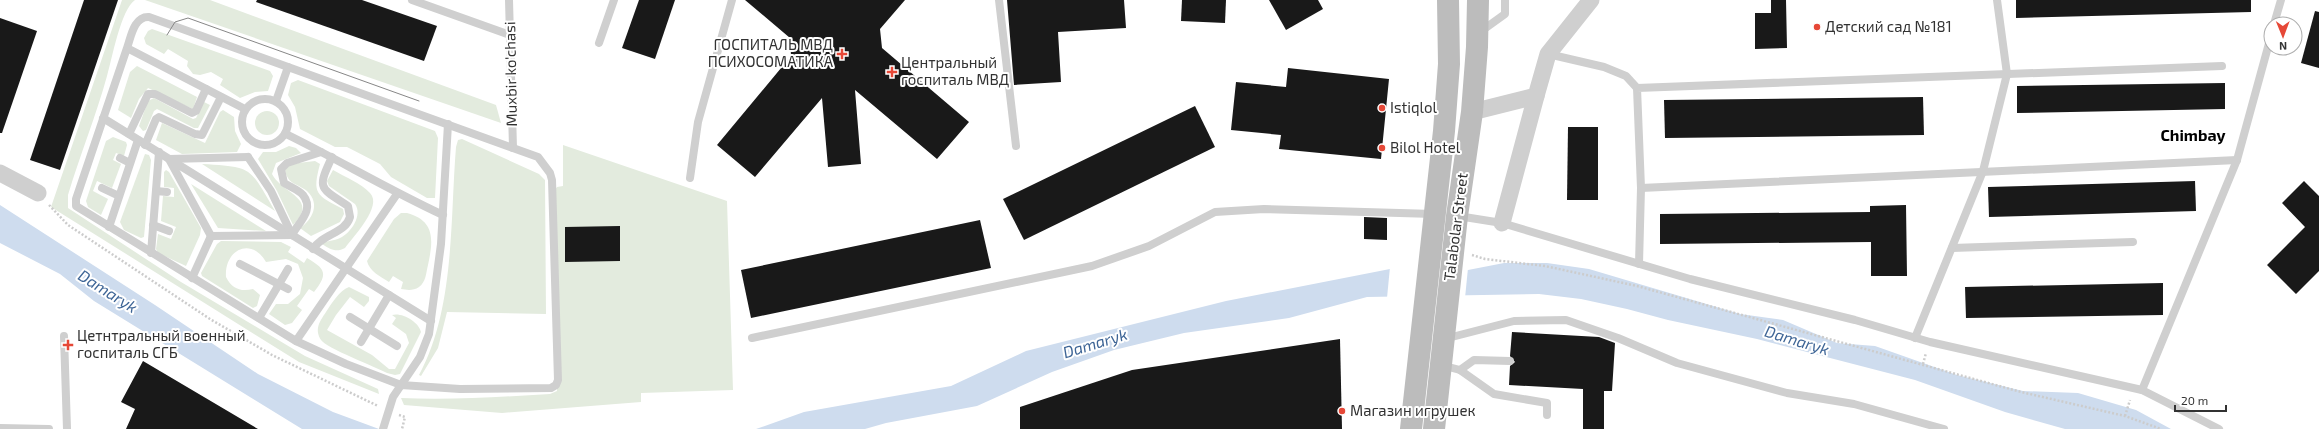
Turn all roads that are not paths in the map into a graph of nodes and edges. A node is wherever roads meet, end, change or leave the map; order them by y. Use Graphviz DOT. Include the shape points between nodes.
graph roads {
  1 [pos="415,0"];
  2 [pos="509,0"];
  3 [pos="614,0"];
  4 [pos="732,0"];
  5 [pos="999,0"];
  6 [pos="1448,0"];
  7 [pos="1478,0"];
  8 [pos="1505,0"];
  9 [pos="1591,0"];
  10 [pos="1997,0"];
  11 [pos="2281,0"];
  12 [pos="2276,16"];
  13 [pos="1477,34"];
  14 [pos="510,35"];
  15 [pos="599,43"];
  16 [pos="127,48"];
  17 [pos="1548,54"];
  18 [pos="2266,56"];
  19 [pos="2222,66"];
  20 [pos="288,67"];
  21 [pos="2007,74"];
  22 [pos="1637,88"];
  23 [pos="206,89"];
  24 [pos="1536,96"];
  25 [pos="221,97"];
  26 [pos="276,101"];
  27 [pos="245,109"];
  28 [pos="1472,112"];
  29 [pos="103,118"];
  30 [pos="448,124"];
  31 [pos="129,134"];
  32 [pos="286,134"];
  33 [pos="142,142"];
  34 [pos="255,143"];
  35 [pos="1016,146"];
  36 [pos="513,148"];
  37 [pos="159,152"];
  38 [pos="321,152"];
  39 [pos="248,157"];
  40 [pos="332,157"];
  41 [pos="120,158"];
  42 [pos="169,159"];
  43 [pos="2237,160"];
  44 [pos="130,163"];
  45 [pos="1983,171"];
  46 [pos="0,173"];
  47 [pos="690,178"];
  48 [pos="102,188"];
  49 [pos="1641,188"];
  50 [pos="156,191"];
  51 [pos="167,192"];
  52 [pos="38,193"];
  53 [pos="397,194"];
  54 [pos="119,196"];
  55 [pos="1435,214"];
  56 [pos="443,215"];
  57 [pos="1457,216"];
  58 [pos="1502,223"];
  59 [pos="153,225"];
  60 [pos="109,227"];
  61 [pos="169,231"];
  62 [pos="292,235"];
  63 [pos="211,236"];
  64 [pos="2133,242"];
  65 [pos="1952,248"];
  66 [pos="313,249"];
  67 [pos="151,253"];
  68 [pos="240,264"];
  69 [pos="1639,264"];
  70 [pos="288,269"];
  71 [pos="346,269"];
  72 [pos="192,278"];
  73 [pos="279,285"];
  74 [pos="288,289"];
  75 [pos="389,295"];
  76 [pos="259,318"];
  77 [pos="350,318"];
  78 [pos="431,321"];
  79 [pos="369,329"];
  80 [pos="64,336"];
  81 [pos="752,338"];
  82 [pos="1915,338"];
  83 [pos="1443,339"];
  84 [pos="296,341"];
  85 [pos="361,342"];
  86 [pos="397,346"];
  87 [pos="1510,361"];
  88 [pos="1450,367"];
  89 [pos="402,384"];
  90 [pos="2142,390"];
  91 [pos="1547,415"];
  92 [pos="0,428"];
  93 [pos="49,429"];
  94 [pos="66,429"];
  95 [pos="383,429"];
  96 [pos="1411,429"];
  97 [pos="1434,429"];
  98 [pos="1944,429"];
  99 [pos="2219,429"];
  1 -- 14 [label="lane"];
  2 -- 14 [label="lane, Muxbir ko'chasi"];
  3 -- 15 [label="lane"];
  4 -- 47 [label="lane" via="698,122"];
  5 -- 35 [label="lane"];
  6 -- 55 [label="main road, Talabolar Street" via="1449,64"];
  7 -- 13 [label="main road, Talabolar Street"];
  8 -- 13 [label="lane" via="1505,14"];
  9 -- 17 [label="street"];
  10 -- 21 [label="lane"];
  11 -- 12 [label="lane"];
  13 -- 28 [label="main road, Talabolar Street"];
  14 -- 36 [label="lane, Muxbir ko'chasi"];
  16 -- 20 [label="lane" via="137,22 142,17 149,17"];
  16 -- 23 [label="lane"];
  16 -- 29 [label="lane"];
  17 -- 22 [label="lane" via="1604,67 1626,76"];
  17 -- 24 [label="street"];
  18 -- 43 [label="lane"];
  19 -- 21 [label="lane"];
  20 -- 26 [label="lane"];
  20 -- 30 [label="lane"];
  21 -- 22 [label="lane"];
  21 -- 45 [label="lane"];
  22 -- 49 [label="lane"];
  23 -- 25 [label="lane"];
  23 -- 31 [label="lane" via="196,111 192,113 155,94 148,94"];
  24 -- 28 [label="street"];
  24 -- 58 [label="street"];
  25 -- 27 [label="lane"];
  25 -- 33 [label="lane" via="202,135 159,117"];
  26 -- 27 [label="lane" via="264,98 256,100"];
  26 -- 32 [label="lane" via="287,113 289,122"];
  27 -- 34 [label="lane" via="242,117 243,129 247,137"];
  28 -- 57 [label="main road, Talabolar Street"];
  29 -- 31 [label="lane"];
  29 -- 60 [label="lane" via="75,203 78,208"];
  30 -- 36 [label="lane"];
  30 -- 56 [label="lane"];
  31 -- 33 [label="lane"];
  32 -- 34 [label="lane" via="271,145"];
  32 -- 38 [label="lane"];
  33 -- 37 [label="lane"];
  33 -- 44 [label="lane"];
  34 -- 39 [label="lane"];
  36 -- 89 [label="lane" via="538,157 552,180 558,383 551,388 506,389 460,389"];
  37 -- 42 [label="lane"];
  37 -- 50 [label="lane"];
  38 -- 40 [label="lane"];
  38 -- 62 [label="lane" via="287,163 281,169 284,183 300,192 306,200 305,217"];
  39 -- 42 [label="lane"];
  39 -- 62 [label="lane" via="271,191"];
  40 -- 53 [label="lane"];
  40 -- 66 [label="lane" via="322,181 323,187 348,206 350,217 344,228 322,238"];
  41 -- 44 [label="lane"];
  42 -- 62 [label="lane"];
  42 -- 63 [label="lane"];
  43 -- 45 [label="lane"];
  43 -- 90 [label="lane"];
  44 -- 54 [label="lane"];
  45 -- 49 [label="lane"];
  45 -- 65 [label="lane"];
  46 -- 52 [label="street"];
  48 -- 54 [label="lane"];
  49 -- 69 [label="lane"];
  50 -- 51 [label="lane"];
  50 -- 59 [label="lane"];
  53 -- 56 [label="lane"];
  53 -- 71 [label="lane"];
  54 -- 60 [label="lane"];
  55 -- 57 [label="main road"];
  55 -- 81 [label="lane" via="1264,208 1215,212 1149,246 1092,266"];
  55 -- 96 [label="main road, Talabolar Street"];
  56 -- 78 [label="lane"];
  57 -- 58 [label="lane"];
  57 -- 83 [label="main road, Talabolar Street" via="1459,256"];
  58 -- 69 [label="lane"];
  59 -- 61 [label="lane"];
  59 -- 67 [label="lane"];
  60 -- 67 [label="lane"];
  62 -- 63 [label="lane"];
  62 -- 66 [label="lane"];
  63 -- 72 [label="lane"];
  64 -- 65 [label="lane"];
  65 -- 82 [label="lane"];
  66 -- 71 [label="lane"];
  67 -- 72 [label="lane"];
  68 -- 73 [label="lane"];
  69 -- 82 [label="lane"];
  70 -- 73 [label="lane"];
  71 -- 75 [label="lane"];
  71 -- 84 [label="lane"];
  72 -- 76 [label="lane"];
  73 -- 74 [label="lane"];
  73 -- 76 [label="lane"];
  75 -- 78 [label="lane"];
  75 -- 79 [label="lane"];
  76 -- 84 [label="lane"];
  77 -- 79 [label="lane"];
  78 -- 89 [label="lane" via="420,357"];
  79 -- 85 [label="lane"];
  79 -- 86 [label="lane"];
  80 -- 94 [label="lane"];
  82 -- 90 [label="lane"];
  83 -- 88 [label="main road, Talabolar Street"];
  83 -- 98 [label="lane" via="1514,321 1566,320 1677,363 1787,393 1854,404"];
  84 -- 89 [label="lane" via="346,364"];
  87 -- 88 [label="lane" via="1474,360"];
  88 -- 91 [label="lane" via="1494,394 1547,403"];
  88 -- 97 [label="main road, Talabolar Street"];
  89 -- 95 [label="lane" via="393,397"];
  90 -- 99 [label="lane"];
  92 -- 93 [label="lane"];
}
